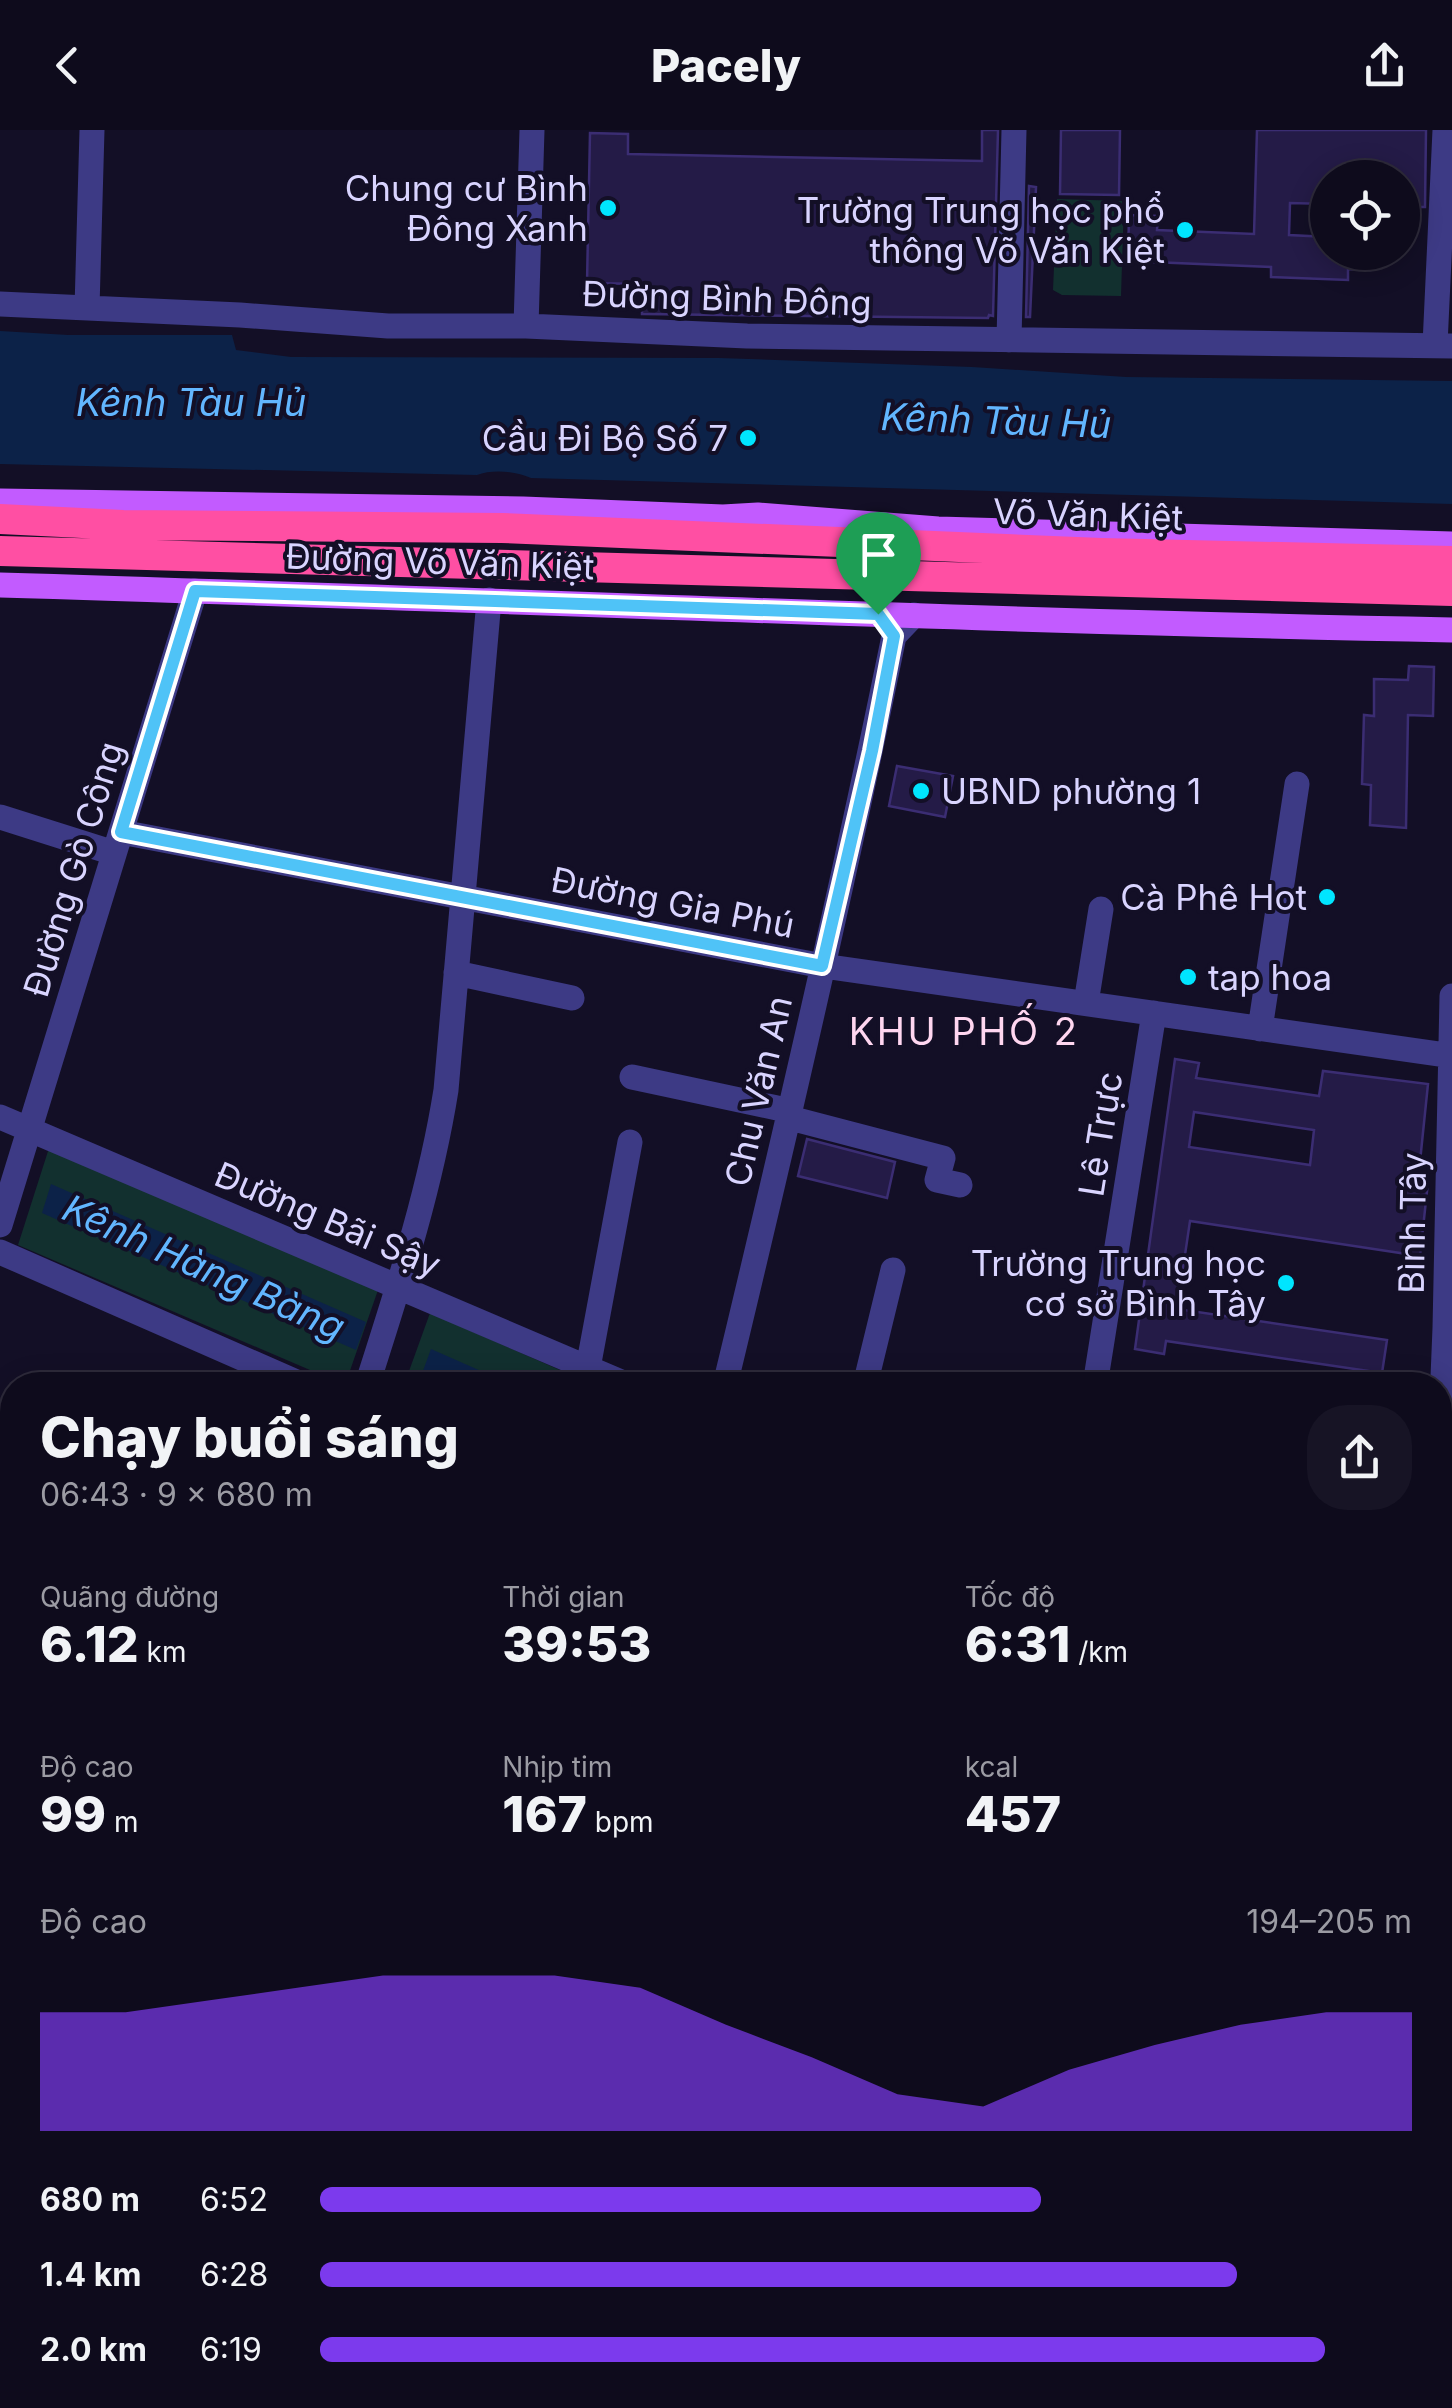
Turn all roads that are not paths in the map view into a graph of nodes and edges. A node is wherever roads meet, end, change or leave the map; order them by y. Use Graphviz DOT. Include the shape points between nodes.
graph roads {
  1 [pos="92,130"];
  2 [pos="532,130"];
  3 [pos="1014,130"];
  4 [pos="1445,130"];
  5 [pos="1445,251"];
  6 [pos="0,304"];
  7 [pos="87,308"];
  8 [pos="526,326"];
  9 [pos="1009,340"];
  10 [pos="1444,345"];
  11 [pos="0,500"];
  12 [pos="0,519"];
  13 [pos="723,528"];
  14 [pos="1452,544"];
  15 [pos="0,551"];
  16 [pos="1452,561"];
  17 [pos="0,585"];
  18 [pos="1452,590"];
  19 [pos="195,591"];
  20 [pos="717,592"];
  21 [pos="488,600"];
  22 [pos="878,614"];
  23 [pos="914,615"];
  24 [pos="1449,635"];
  25 [pos="894,636"];
  26 [pos="1297,784"];
  27 [pos="0,816"];
  28 [pos="118,842"];
  29 [pos="463,898"];
  30 [pos="1101,910"];
  31 [pos="822,966"];
  32 [pos="456,974"];
  33 [pos="1452,996"];
  34 [pos="572,998"];
  35 [pos="1086,1003"];
  36 [pos="1154,1013"];
  37 [pos="1260,1029"];
  38 [pos="1451,1056"];
  39 [pos="632,1077"];
  40 [pos="791,1114"];
  41 [pos="0,1117"];
  42 [pos="29,1129"];
  43 [pos="630,1142"];
  44 [pos="960,1185"];
  45 [pos="0,1225"];
  46 [pos="0,1252"];
  47 [pos="893,1270"];
  48 [pos="398,1287"];
  49 [pos="588,1368"];
  50 [pos="273,1372"];
  51 [pos="371,1372"];
  52 [pos="597,1372"];
  53 [pos="727,1372"];
  54 [pos="868,1372"];
  55 [pos="1097,1372"];
  56 [pos="1447,1372"];
  1 -- 7 [label="street"];
  2 -- 8 [label="street"];
  3 -- 9 [label="street"];
  4 -- 5 [label="street"];
  5 -- 10 [label="street"];
  6 -- 7 [label="street, Đường Bình Đông"];
  7 -- 8 [label="street, Đường Bình Đông" via="388,326"];
  8 -- 9 [label="street, Đường Bình Đông"];
  9 -- 10 [label="street, Đường Bình Đông"];
  11 -- 13 [label="main road, Đường Võ Văn Kiệt" via="523,509"];
  12 -- 13 [label="highway, Đường Võ Văn Kiệt"];
  13 -- 14 [label="main road, Võ Văn Kiệt" via="758,515 938,529"];
  13 -- 16 [label="highway, Võ Văn Kiệt" via="1101,552"];
  15 -- 20 [label="highway, Đường Võ Văn Kiệt"];
  17 -- 19 [label="main road, Đường Võ Văn Kiệt"];
  18 -- 20 [label="highway, Võ Văn Kiệt"];
  19 -- 21 [label="main road, Đường Võ Văn Kiệt"];
  19 -- 28 [label="street, Đường Gò Công"];
  20 -- 21 [label="main road, Đường Võ Văn Kiệt"];
  20 -- 22 [label="main road, Đường Võ Văn Kiệt"];
  21 -- 29 [label="street"];
  22 -- 23 [label="main road"];
  22 -- 25 [label="street"];
  23 -- 24 [label="main road"];
  23 -- 25 [label="street"];
  25 -- 31 [label="street, Chu Văn An"];
  26 -- 37 [label="street"];
  27 -- 28 [label="street, Đường Gia Phú"];
  28 -- 29 [label="street, Đường Gia Phú"];
  28 -- 42 [label="street, Đường Gò Công"];
  29 -- 31 [label="street, Đường Gia Phú"];
  29 -- 32 [label="street"];
  30 -- 35 [label="street"];
  31 -- 35 [label="street, Đường Gia Phú"];
  31 -- 40 [label="street, Chu Văn An"];
  32 -- 34 [label="street"];
  32 -- 48 [label="street" via="440,1126"];
  33 -- 38 [label="street, Bình Tây"];
  35 -- 36 [label="street, Đường Gia Phú"];
  36 -- 37 [label="street, Đường Gia Phú"];
  36 -- 55 [label="street, Lê Trực"];
  37 -- 38 [label="street, Đường Gia Phú"];
  38 -- 56 [label="street, Bình Tây"];
  39 -- 40 [label="street"];
  40 -- 44 [label="street" via="943,1158 938,1180"];
  40 -- 53 [label="street, Chu Văn An"];
  41 -- 42 [label="street, Đường Bãi Sậy"];
  42 -- 45 [label="street, Đường Gò Công"];
  42 -- 48 [label="street, Đường Bãi Sậy"];
  43 -- 49 [label="street"];
  46 -- 50 [label="street"];
  47 -- 54 [label="street"];
  48 -- 49 [label="street, Đường Bãi Sậy"];
  48 -- 51 [label="street"];
  49 -- 52 [label="street, Đường Bãi Sậy"];
}
